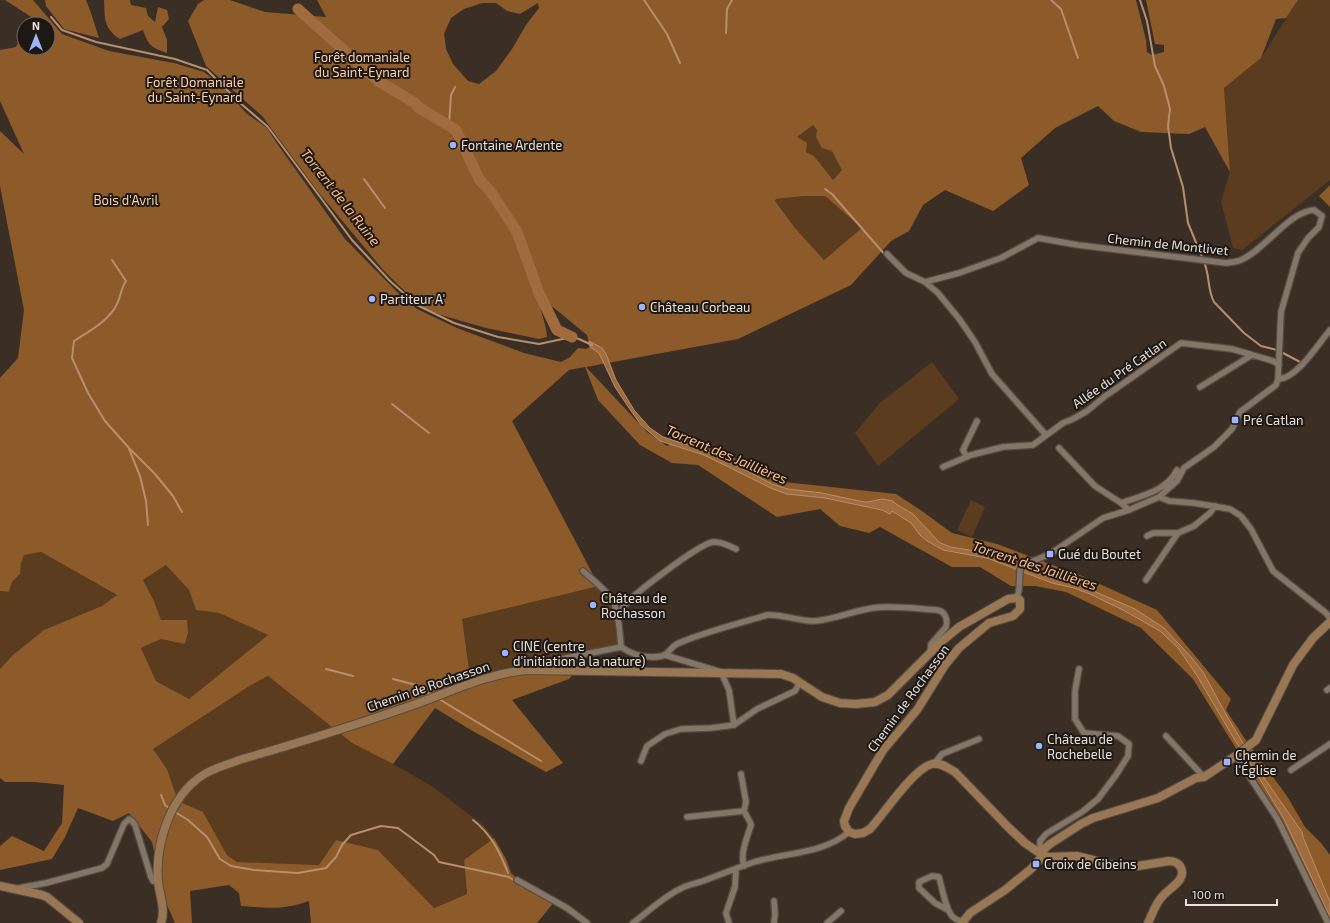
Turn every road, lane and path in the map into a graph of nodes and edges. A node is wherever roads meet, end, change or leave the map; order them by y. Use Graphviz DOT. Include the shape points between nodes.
graph roads {
  1 [pos="886,254"];
  2 [pos="925,282"];
  3 [pos="1330,330"];
  4 [pos="1252,355"];
  5 [pos="1279,365"];
  6 [pos="1278,379"];
  7 [pos="1200,387"];
  8 [pos="977,421"];
  9 [pos="1046,435"];
  10 [pos="1059,448"];
  11 [pos="967,457"];
  12 [pos="943,467"];
  13 [pos="1177,470"];
  14 [pos="1159,497"];
  15 [pos="1121,503"];
  16 [pos="1215,506"];
  17 [pos="1129,510"];
  18 [pos="1178,533"];
  19 [pos="1147,536"];
  20 [pos="736,549"];
  21 [pos="583,571"];
  22 [pos="1146,580"];
  23 [pos="1017,598"];
  24 [pos="618,618"];
  25 [pos="1330,618"];
  26 [pos="1330,622"];
  27 [pos="622,647"];
  28 [pos="930,653"];
  29 [pos="665,655"];
  30 [pos="532,669"];
  31 [pos="1079,669"];
  32 [pos="721,672"];
  33 [pos="800,682"];
  34 [pos="734,725"];
  35 [pos="1166,736"];
  36 [pos="979,739"];
  37 [pos="1330,744"];
  38 [pos="1237,755"];
  39 [pos="641,761"];
  40 [pos="934,764"];
  41 [pos="1291,770"];
  42 [pos="741,774"];
  43 [pos="1204,778"];
  44 [pos="744,811"];
  45 [pos="687,817"];
  46 [pos="849,832"];
  47 [pos="1040,854"];
  48 [pos="744,866"];
  49 [pos="736,869"];
  50 [pos="517,880"];
  51 [pos="158,882"];
  52 [pos="0,886"];
  53 [pos="17,889"];
  54 [pos="774,902"];
  55 [pos="946,909"];
  56 [pos="841,911"];
  57 [pos="80,923"];
  58 [pos="161,923"];
  59 [pos="587,923"];
  60 [pos="633,923"];
  61 [pos="729,923"];
  62 [pos="774,923"];
  63 [pos="827,923"];
  64 [pos="963,923"];
  65 [pos="1148,923"];
  66 [pos="1328,923"];
  1 -- 2 [label="street" via="906,273"];
  2 -- 5 [label="street, Chemin de Montlivet" via="1001,258 1038,238 1226,263 1241,260 1294,218 1306,210 1314,210 1322,216 1321,221 1298,253 1281,312"];
  2 -- 9 [label="street" via="938,293 960,320 992,374"];
  3 -- 6 [label="street" via="1303,365 1283,380"];
  4 -- 5 [label="street, Allée du Pré Catlan"];
  4 -- 7 [label="street"];
  4 -- 9 [label="street, Allée du Pré Catlan" via="1232,349 1181,343 1087,411"];
  5 -- 6 [label="street, Chemin de Montlivet"];
  6 -- 14 [label="street" via="1276,385 1240,412 1232,429 1214,447 1184,468 1177,481"];
  8 -- 11 [label="street" via="963,450"];
  9 -- 11 [label="street, Allée du Pré Catlan" via="1032,445 1003,447"];
  10 -- 15 [label="street" via="1095,486"];
  11 -- 12 [label="street, Allée du Pré Catlan"];
  13 -- 15 [label="street" via="1174,477 1151,493"];
  14 -- 16 [label="street" via="1169,501"];
  14 -- 17 [label="street"];
  15 -- 17 [label="street"];
  16 -- 18 [label="street" via="1194,526"];
  16 -- 25 [label="street" via="1230,509 1242,516 1273,571"];
  17 -- 23 [label="street" via="1103,518 1050,554 1022,566"];
  18 -- 19 [label="street" via="1153,533"];
  18 -- 22 [label="street"];
  20 -- 24 [label="street" via="718,542 703,546 635,596"];
  21 -- 24 [label="street" via="610,597"];
  23 -- 28 [label="street, Chemin de Rochasson" via="1001,602 959,627"];
  23 -- 46 [label="street, Chemin de Rochasson" via="1021,605 1017,613 989,623 959,648 945,665 917,710 884,749 849,808 844,821"];
  24 -- 27 [label="street"];
  26 -- 38 [label="street" via="1312,638 1293,665 1256,740"];
  27 -- 29 [label="street" via="640,655"];
  27 -- 30 [label="street" via="546,662"];
  28 -- 29 [label="street" via="931,644 947,623 945,615 940,610 897,607 872,608 811,621 767,615 677,644"];
  28 -- 33 [label="street, Chemin de Rochasson" via="888,695 875,702 840,703 822,697"];
  29 -- 32 [label="street"];
  30 -- 32 [label="street, Chemin de Rochasson"];
  30 -- 51 [label="street, Chemin de Rochasson" via="471,683 394,711 240,760 203,775 185,791 167,820 159,854"];
  31 -- 47 [label="street" via="1075,692 1075,719 1084,733 1118,736 1129,744 1128,756 1098,799 1046,834 1040,841"];
  32 -- 33 [label="street, Chemin de Rochasson" via="781,674"];
  32 -- 34 [label="street" via="729,690"];
  33 -- 34 [label="street" via="795,691"];
  34 -- 39 [label="street" via="681,729 665,734 647,746"];
  35 -- 43 [label="street"];
  36 -- 40 [label="street" via="942,754"];
  37 -- 41 [label="street"];
  38 -- 43 [label="street"];
  38 -- 66 [label="street" via="1278,820"];
  40 -- 46 [label="street" via="927,766 912,778 870,829 863,833"];
  40 -- 47 [label="street" via="945,766 955,772 1009,828"];
  42 -- 44 [label="street" via="746,802"];
  43 -- 47 [label="street" via="1196,778 1158,798 1093,818 1050,844"];
  44 -- 45 [label="street"];
  44 -- 48 [label="street" via="751,825 744,848"];
  46 -- 48 [label="street" via="837,840 809,851"];
  47 -- 64 [label="street" via="1040,859 1031,870 970,913"];
  47 -- 65 [label="street" via="1049,858 1077,856 1117,866 1138,866 1169,861 1178,863 1182,874 1161,896"];
  48 -- 49 [label="street"];
  49 -- 60 [label="street" via="678,889"];
  49 -- 61 [label="street" via="735,888 726,913"];
  50 -- 59 [label="street" via="567,908"];
  51 -- 53 [label="street" via="151,877 135,825 128,819 107,864 102,868"];
  51 -- 58 [label="street, Chemin de Rochasson"];
  52 -- 53 [label="street"];
  53 -- 57 [label="street" via="47,897"];
  54 -- 62 [label="street"];
  55 -- 55 [label="street" via="939,877 932,876 919,882 919,888 935,903"];
  55 -- 64 [label="street" via="953,918"];
  56 -- 63 [label="street"];
}
